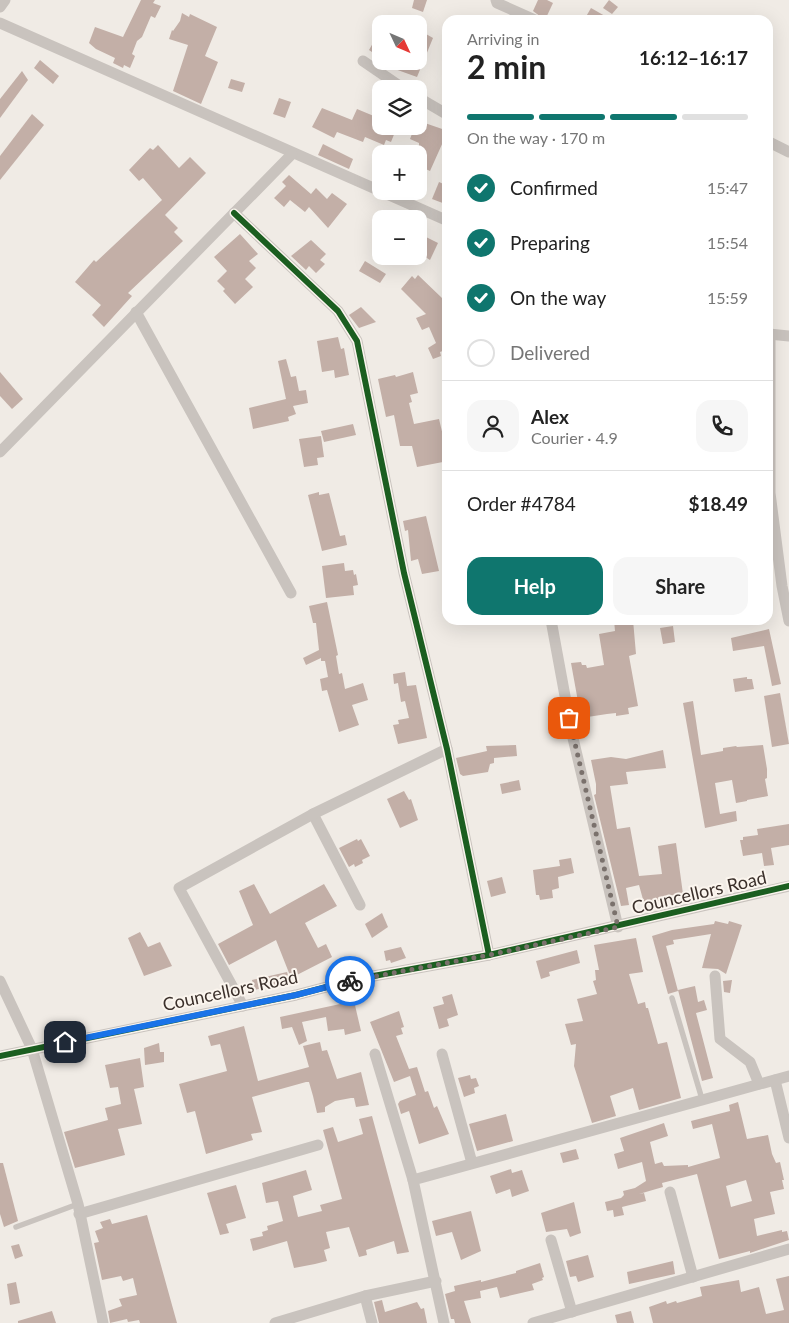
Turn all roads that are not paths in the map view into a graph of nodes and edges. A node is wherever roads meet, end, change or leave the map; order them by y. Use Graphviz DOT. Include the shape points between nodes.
graph roads {
  1 [pos="5,0"];
  2 [pos="496,0"];
  3 [pos="0,7"];
  4 [pos="524,15"];
  5 [pos="0,22"];
  6 [pos="363,61"];
  7 [pos="391,80"];
  8 [pos="427,103"];
  9 [pos="442,112"];
  10 [pos="773,145"];
  11 [pos="789,152"];
  12 [pos="292,154"];
  13 [pos="234,213"];
  14 [pos="442,218"];
  15 [pos="136,312"];
  16 [pos="773,334"];
  17 [pos="789,336"];
  18 [pos="0,452"];
  19 [pos="773,516"];
  20 [pos="291,593"];
  21 [pos="789,620"];
  22 [pos="552,625"];
  23 [pos="447,749"];
  24 [pos="313,814"];
  25 [pos="789,886"];
  26 [pos="360,905"];
  27 [pos="618,927"];
  28 [pos="489,955"];
  29 [pos="715,976"];
  30 [pos="0,981"];
  31 [pos="672,998"];
  32 [pos="243,1006"];
  33 [pos="32,1049"];
  34 [pos="375,1054"];
  35 [pos="442,1054"];
  36 [pos="0,1056"];
  37 [pos="789,1076"];
  38 [pos="775,1080"];
  39 [pos="759,1084"];
  40 [pos="702,1099"];
  41 [pos="789,1138"];
  42 [pos="318,1145"];
  43 [pos="472,1163"];
  44 [pos="412,1180"];
  45 [pos="670,1192"];
  46 [pos="79,1209"];
  47 [pos="16,1227"];
  48 [pos="551,1240"];
  49 [pos="789,1249"];
  50 [pos="693,1277"];
  51 [pos="436,1281"];
  52 [pos="365,1296"];
  53 [pos="572,1312"];
  54 [pos="103,1323"];
  55 [pos="275,1323"];
  56 [pos="372,1323"];
  57 [pos="444,1323"];
  58 [pos="533,1323"];
  1 -- 3 [label="street"];
  2 -- 4 [label="street"];
  5 -- 12 [label="street"];
  6 -- 7 [label="street"];
  8 -- 9 [label="street"];
  10 -- 11 [label="street"];
  12 -- 13 [label="street"];
  12 -- 14 [label="street"];
  13 -- 15 [label="street"];
  13 -- 23 [label="street" via="338,311 357,341 404,573"];
  15 -- 18 [label="street"];
  15 -- 20 [label="street"];
  16 -- 17 [label="street"];
  19 -- 21 [label="street"];
  22 -- 27 [label="street" via="572,734"];
  23 -- 24 [label="street"];
  23 -- 28 [label="street"];
  24 -- 26 [label="street"];
  24 -- 32 [label="street" via="179,888"];
  25 -- 27 [label="street, Councellors Road"];
  27 -- 28 [label="street, Councellors Road"];
  28 -- 32 [label="street, Councellors Road" via="357,979"];
  29 -- 39 [label="street" via="720,1039 750,1062"];
  30 -- 33 [label="street"];
  31 -- 40 [label="lane"];
  32 -- 33 [label="street, Councellors Road"];
  33 -- 36 [label="street, Councellors Road"];
  33 -- 46 [label="street"];
  34 -- 44 [label="street"];
  35 -- 43 [label="street"];
  37 -- 38 [label="street"];
  38 -- 39 [label="street"];
  38 -- 41 [label="street"];
  39 -- 40 [label="street"];
  40 -- 43 [label="street"];
  42 -- 46 [label="street"];
  43 -- 44 [label="street"];
  44 -- 51 [label="street"];
  45 -- 50 [label="street"];
  46 -- 47 [label="lane"];
  46 -- 54 [label="street"];
  48 -- 53 [label="street"];
  49 -- 50 [label="street"];
  50 -- 53 [label="street"];
  51 -- 52 [label="street"];
  51 -- 57 [label="street"];
  52 -- 55 [label="street"];
  52 -- 56 [label="street"];
  53 -- 58 [label="street"];
}
